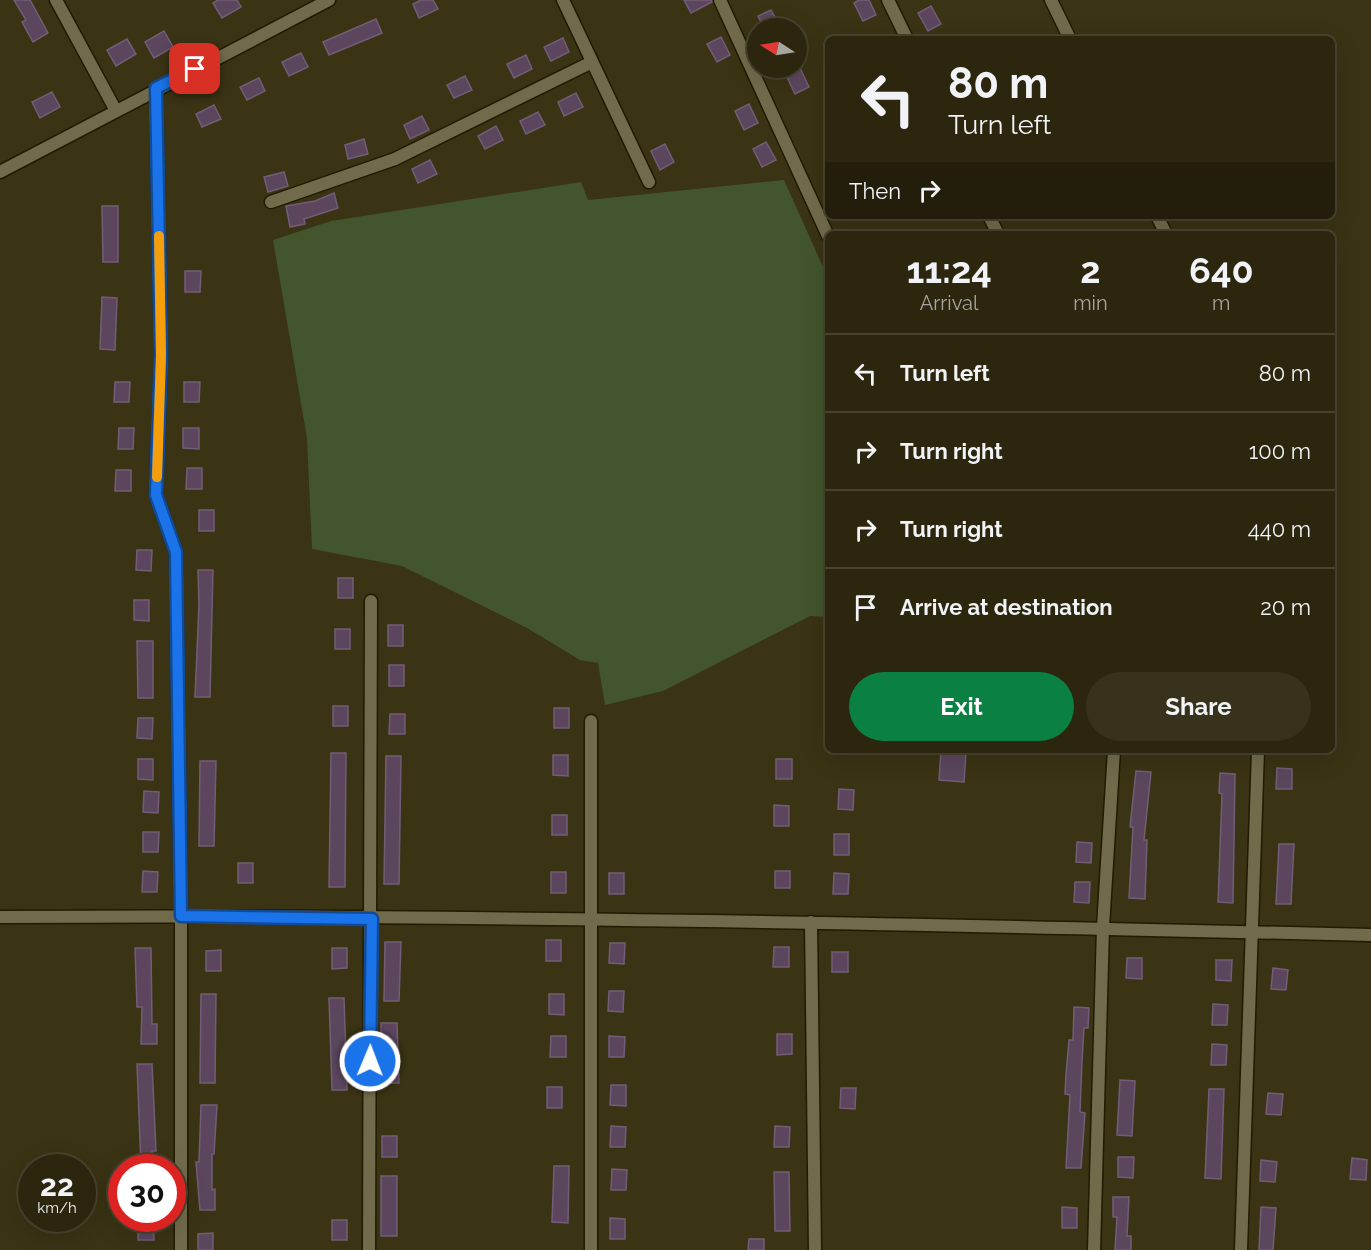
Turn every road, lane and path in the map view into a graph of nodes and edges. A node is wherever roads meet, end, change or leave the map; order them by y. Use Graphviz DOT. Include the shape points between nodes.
graph roads {
  1 [pos="56,0"];
  2 [pos="329,0"];
  3 [pos="563,0"];
  4 [pos="720,0"];
  5 [pos="888,0"];
  6 [pos="1051,0"];
  7 [pos="906,36"];
  8 [pos="1069,36"];
  9 [pos="592,62"];
  10 [pos="156,88"];
  11 [pos="115,109"];
  12 [pos="0,172"];
  13 [pos="649,182"];
  14 [pos="270,202"];
  15 [pos="826,231"];
  16 [pos="371,601"];
  17 [pos="591,721"];
  18 [pos="1114,753"];
  19 [pos="1258,753"];
  20 [pos="181,916"];
  21 [pos="0,917"];
  22 [pos="372,919"];
  23 [pos="589,920"];
  24 [pos="811,922"];
  25 [pos="1103,927"];
  26 [pos="1254,932"];
  27 [pos="1371,935"];
  28 [pos="182,1250"];
  29 [pos="369,1250"];
  30 [pos="591,1250"];
  31 [pos="815,1250"];
  32 [pos="1094,1250"];
  33 [pos="1241,1250"];
  1 -- 11 [label="street"];
  2 -- 10 [label="street"];
  3 -- 9 [label="street"];
  4 -- 15 [label="street"];
  5 -- 7 [label="street"];
  6 -- 8 [label="street"];
  9 -- 13 [label="street"];
  9 -- 14 [label="street" via="395,159"];
  10 -- 11 [label="street"];
  10 -- 20 [label="street" via="161,355 156,495 176,552"];
  11 -- 12 [label="street"];
  16 -- 22 [label="street"];
  17 -- 23 [label="street"];
  18 -- 25 [label="street"];
  19 -- 26 [label="street"];
  20 -- 21 [label="street"];
  20 -- 22 [label="street"];
  20 -- 28 [label="street"];
  22 -- 23 [label="street"];
  22 -- 29 [label="street"];
  23 -- 24 [label="street"];
  23 -- 30 [label="street"];
  24 -- 25 [label="street"];
  24 -- 31 [label="street"];
  25 -- 26 [label="street"];
  25 -- 32 [label="street"];
  26 -- 27 [label="street"];
  26 -- 33 [label="street"];
}
